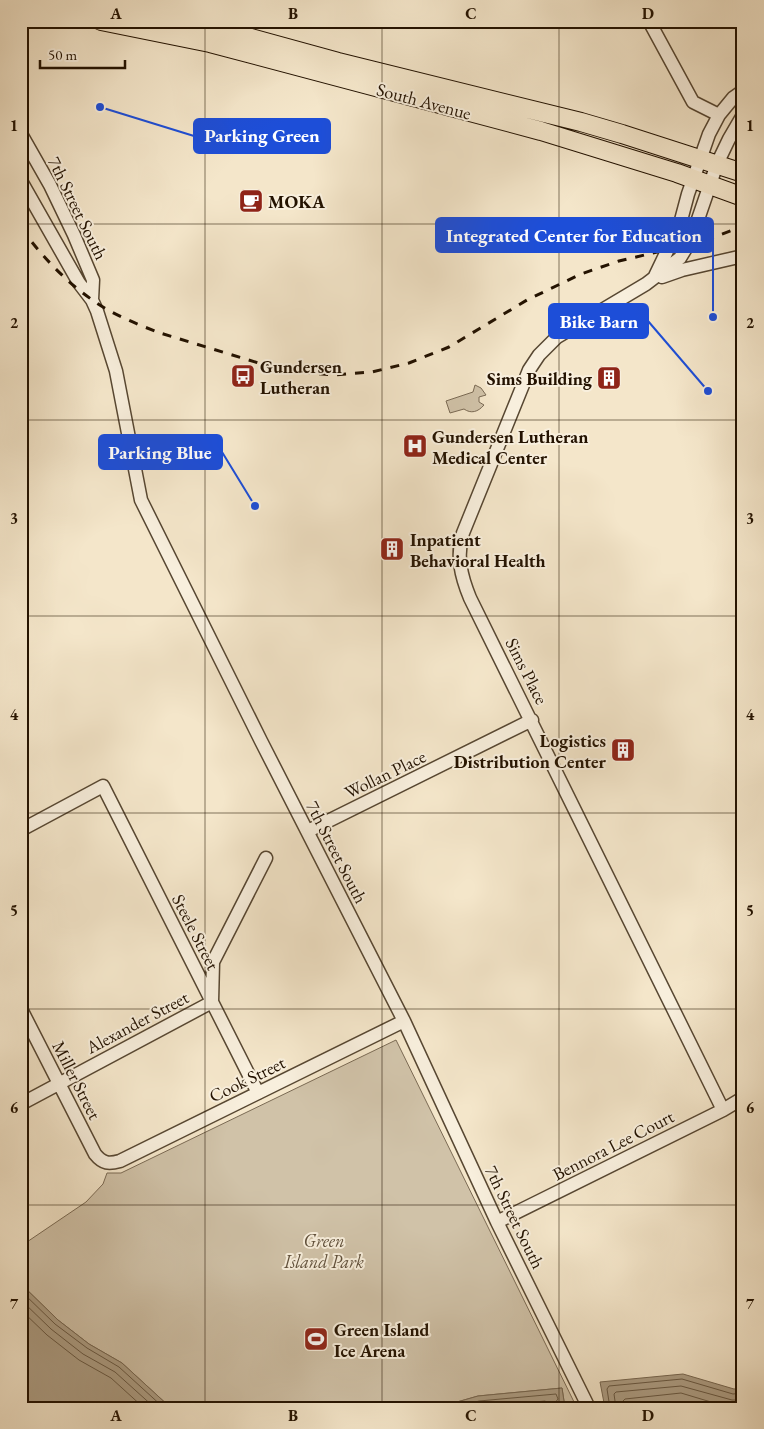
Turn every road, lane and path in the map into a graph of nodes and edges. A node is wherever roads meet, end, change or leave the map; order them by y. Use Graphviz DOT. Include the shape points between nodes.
graph roads {
  1 [pos="101,21"];
  2 [pos="189,21"];
  3 [pos="649,21"];
  4 [pos="743,91"];
  5 [pos="719,115"];
  6 [pos="743,116"];
  7 [pos="21,134"];
  8 [pos="700,158"];
  9 [pos="717,164"];
  10 [pos="743,173"];
  11 [pos="694,180"];
  12 [pos="21,181"];
  13 [pos="711,186"];
  14 [pos="743,197"];
  15 [pos="743,256"];
  16 [pos="650,280"];
  17 [pos="92,300"];
  18 [pos="532,720"];
  19 [pos="21,830"];
  20 [pos="308,831"];
  21 [pos="266,858"];
  22 [pos="212,1002"];
  23 [pos="21,1009"];
  24 [pos="404,1021"];
  25 [pos="58,1084"];
  26 [pos="258,1093"];
  27 [pos="743,1098"];
  28 [pos="21,1104"];
  29 [pos="723,1110"];
  30 [pos="105,1163"];
  31 [pos="497,1222"];
  32 [pos="589,1408"];
  1 -- 11 [label="highway, South Avenue" via="210,43 541,131"];
  2 -- 8 [label="highway, South Avenue" via="338,62 581,122"];
  3 -- 5 [label="street" via="693,102"];
  4 -- 5 [label="street"];
  5 -- 8 [label="street"];
  6 -- 9 [label="street, Sims Place"];
  7 -- 17 [label="street, 7th Street South" via="74,235 93,280"];
  8 -- 9 [label="highway, South Avenue"];
  8 -- 11 [label="street"];
  9 -- 10 [label="highway, South Avenue"];
  9 -- 13 [label="street, Sims Place"];
  11 -- 13 [label="highway, South Avenue"];
  11 -- 16 [label="street" via="680,224"];
  12 -- 17 [label="street, 7th Street South"];
  13 -- 14 [label="highway, South Avenue"];
  13 -- 16 [label="street, Sims Place" via="688,245 675,263"];
  15 -- 16 [label="street, Sims Place"];
  16 -- 18 [label="street, Sims Place" via="571,327 539,355 526,375 460,542 464,582"];
  17 -- 20 [label="street, 7th Street South" via="116,370 141,500"];
  18 -- 20 [label="street, Wollan Place"];
  18 -- 29 [label="street, Sims Place"];
  19 -- 22 [label="street, Steele Street" via="103,786"];
  20 -- 24 [label="street, 7th Street South"];
  21 -- 22 [label="street, Alexander Street" via="213,962"];
  22 -- 25 [label="street, Alexander Street"];
  22 -- 26 [label="street, Steele Street"];
  23 -- 25 [label="street, Miller Street"];
  24 -- 26 [label="street, Cook Street"];
  24 -- 31 [label="street, 7th Street South"];
  25 -- 28 [label="street, Alexander Street"];
  25 -- 30 [label="street, Miller Street" via="95,1154"];
  26 -- 30 [label="street, Cook Street" via="120,1161"];
  27 -- 29 [label="street, Bennora Lee Court"];
  29 -- 31 [label="street, Bennora Lee Court"];
  31 -- 32 [label="street, 7th Street South"];
}
